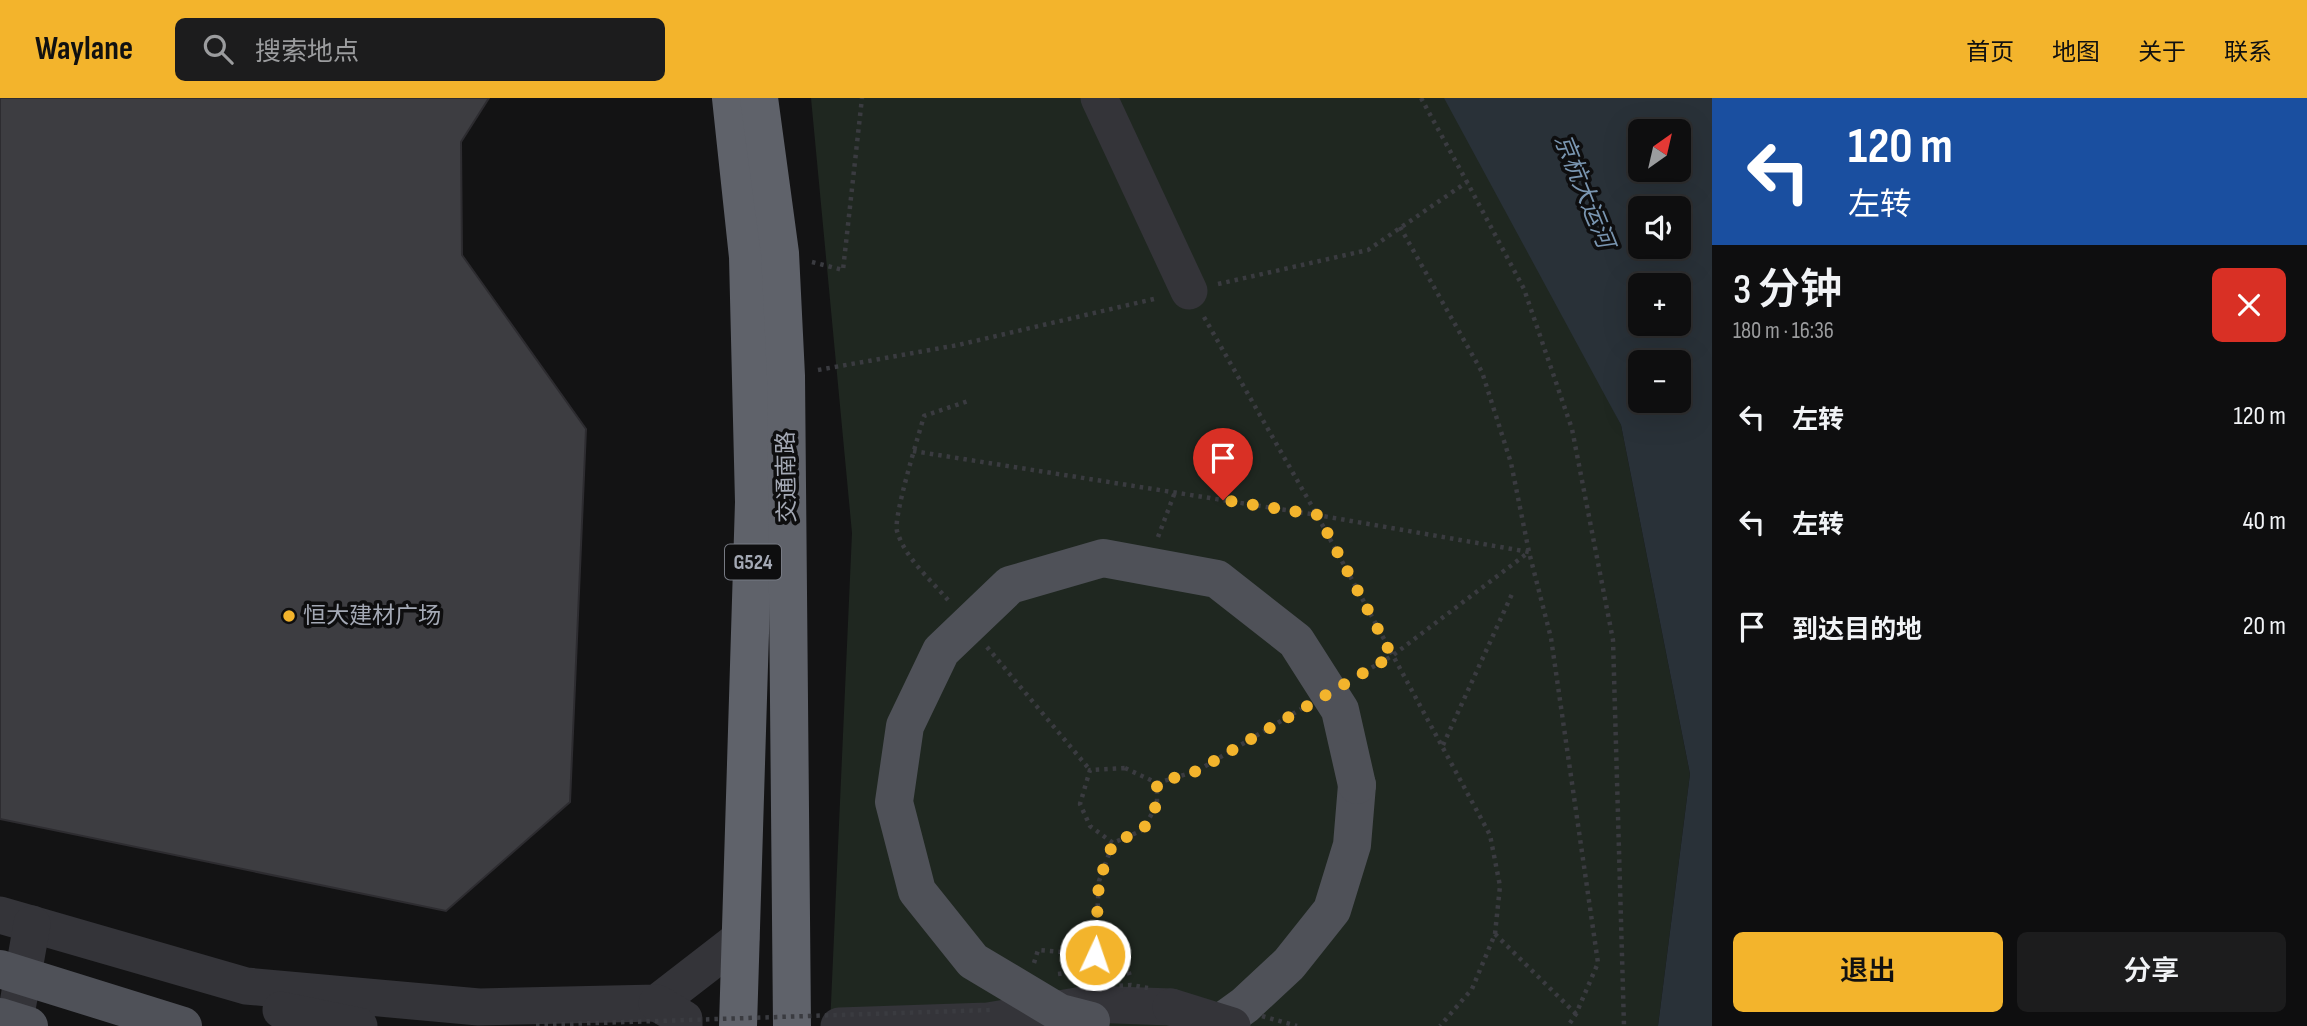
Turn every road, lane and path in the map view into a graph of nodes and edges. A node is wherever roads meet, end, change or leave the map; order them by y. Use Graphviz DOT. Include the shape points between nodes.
graph roads {
  1 [pos="731,98"];
  2 [pos="760,98"];
  3 [pos="862,98"];
  4 [pos="1099,98"];
  5 [pos="1421,98"];
  6 [pos="1467,182"];
  7 [pos="1400,227"];
  8 [pos="780,253"];
  9 [pos="1195,301"];
  10 [pos="786,376"];
  11 [pos="971,400"];
  12 [pos="913,451"];
  13 [pos="1175,492"];
  14 [pos="1318,515"];
  15 [pos="1154,546"];
  16 [pos="1529,552"];
  17 [pos="1512,594"];
  18 [pos="949,601"];
  19 [pos="984,642"];
  20 [pos="1392,656"];
  21 [pos="1346,683"];
  22 [pos="1312,703"];
  23 [pos="1443,746"];
  24 [pos="1090,770"];
  25 [pos="1157,783"];
  26 [pos="1113,843"];
  27 [pos="16,928"];
  28 [pos="1495,934"];
  29 [pos="741,938"];
  30 [pos="1035,963"];
  31 [pos="0,969"];
  32 [pos="1045,975"];
  33 [pos="1131,985"];
  34 [pos="1090,987"];
  35 [pos="1163,998"];
  36 [pos="671,1014"];
  37 [pos="994,1014"];
  38 [pos="1576,1014"];
  39 [pos="0,1017"];
  40 [pos="1233,1021"];
  41 [pos="536,1025"];
  42 [pos="14,1026"];
  43 [pos="29,1026"];
  44 [pos="183,1026"];
  45 [pos="359,1026"];
  46 [pos="738,1026"];
  47 [pos="792,1026"];
  48 [pos="839,1026"];
  49 [pos="1108,1026"];
  50 [pos="1297,1026"];
  51 [pos="1440,1026"];
  52 [pos="1568,1026"];
  53 [pos="1625,1026"];
  1 -- 29 [label="highway, 交通南路 / G524" via="748,257 754,502"];
  2 -- 8 [label="highway, 交通南路 / G524"];
  3 -- 8 [label="path" via="843,270"];
  4 -- 9 [label="street"];
  5 -- 6 [label="path"];
  6 -- 7 [label="path"];
  6 -- 53 [label="path" via="1524,289 1572,429 1613,640"];
  7 -- 9 [label="path" via="1368,250"];
  7 -- 16 [label="path" via="1482,372 1511,463"];
  8 -- 10 [label="highway, 交通南路 / G524"];
  9 -- 10 [label="path"];
  9 -- 14 [label="path"];
  10 -- 47 [label="highway, 交通南路 / G524"];
  11 -- 12 [label="path" via="924,416"];
  12 -- 13 [label="path"];
  12 -- 18 [label="path" via="896,528 906,550"];
  13 -- 14 [label="path"];
  13 -- 15 [label="path"];
  14 -- 16 [label="path"];
  14 -- 20 [label="path"];
  16 -- 20 [label="path"];
  16 -- 38 [label="path" via="1551,638 1598,963"];
  17 -- 23 [label="path"];
  19 -- 24 [label="path"];
  20 -- 21 [label="path"];
  20 -- 23 [label="path"];
  22 -- 25 [label="path" via="1197,771"];
  23 -- 28 [label="path" via="1490,835 1500,886"];
  24 -- 25 [label="path" via="1125,768"];
  24 -- 26 [label="path" via="1080,804 1090,826"];
  25 -- 26 [label="path" via="1157,804 1143,830"];
  26 -- 30 [label="path" via="1099,881 1095,955 1038,950"];
  27 -- 36 [label="street" via="246,986 479,1007"];
  27 -- 42 [label="street"];
  27 -- 45 [label="street" via="215,996"];
  28 -- 38 [label="path"];
  28 -- 51 [label="path" via="1472,989"];
  29 -- 36 [label="street"];
  29 -- 46 [label="highway, 交通南路 / G524"];
  31 -- 44 [label="main road, bridge"];
  32 -- 33 [label="path" via="1127,965"];
  33 -- 34 [label="path, bridge"];
  33 -- 35 [label="path, bridge"];
  35 -- 37 [label="street"];
  35 -- 40 [label="street, bridge"];
  37 -- 41 [label="path, bridge" via="988,1010"];
  37 -- 48 [label="street"];
  38 -- 52 [label="path"];
  39 -- 43 [label="main road, bridge"];
  40 -- 49 [label="main road, bridge" via="1289,964 1332,910 1352,845 1357,785 1340,710 1296,641 1217,579 1103,558 1010,585 942,651 905,726 894,803 917,891 973,961 1060,1013"];
  40 -- 50 [label="path, bridge"];
}
